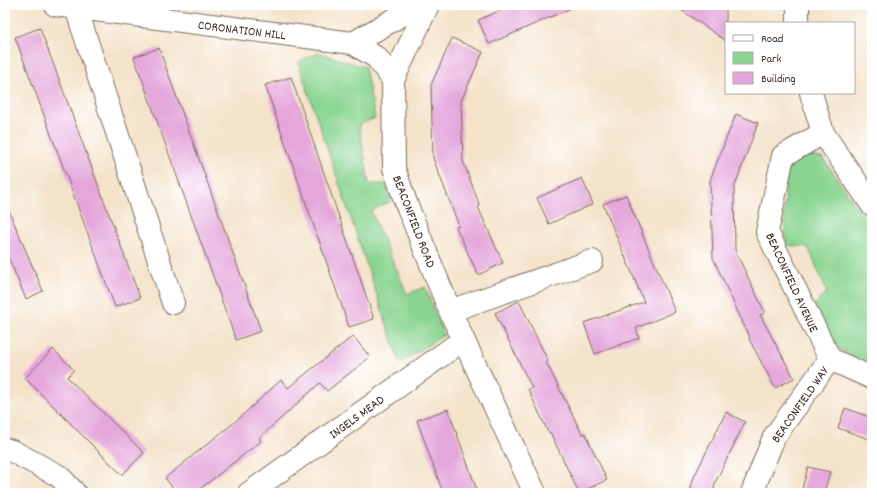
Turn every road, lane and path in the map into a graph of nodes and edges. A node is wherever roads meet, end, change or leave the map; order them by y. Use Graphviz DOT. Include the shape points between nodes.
graph roads {
  1 [pos="54,5"];
  2 [pos="419,5"];
  3 [pos="428,5"];
  4 [pos="798,5"];
  5 [pos="76,8"];
  6 [pos="798,22"];
  7 [pos="353,42"];
  8 [pos="393,80"];
  9 [pos="811,94"];
  10 [pos="823,133"];
  11 [pos="872,205"];
  12 [pos="592,261"];
  13 [pos="173,303"];
  14 [pos="450,311"];
  15 [pos="463,340"];
  16 [pos="830,360"];
  17 [pos="872,378"];
  18 [pos="5,449"];
  19 [pos="75,493"];
  20 [pos="249,493"];
  21 [pos="535,493"];
  22 [pos="752,493"];
  1 -- 5 [label="street, CORONATION HILL"];
  2 -- 7 [label="street"];
  3 -- 8 [label="street"];
  4 -- 6 [label="street"];
  5 -- 7 [label="street, CORONATION HILL"];
  5 -- 13 [label="street"];
  7 -- 8 [label="street, CORONATION HILL" via="376,58"];
  8 -- 14 [label="street, BEACONFIELD ROAD" via="394,168"];
  9 -- 10 [label="street"];
  10 -- 11 [label="street"];
  10 -- 16 [label="street, BEACONFIELD AVENUE" via="783,156 767,232"];
  12 -- 14 [label="street"];
  14 -- 15 [label="street, BEACONFIELD ROAD"];
  15 -- 20 [label="street, INGELS MEAD"];
  15 -- 21 [label="street, BEACONFIELD ROAD"];
  16 -- 17 [label="street"];
  16 -- 22 [label="street, BEACONFIELD WAY" via="774,437"];
  18 -- 19 [label="street" via="59,476"];
}
